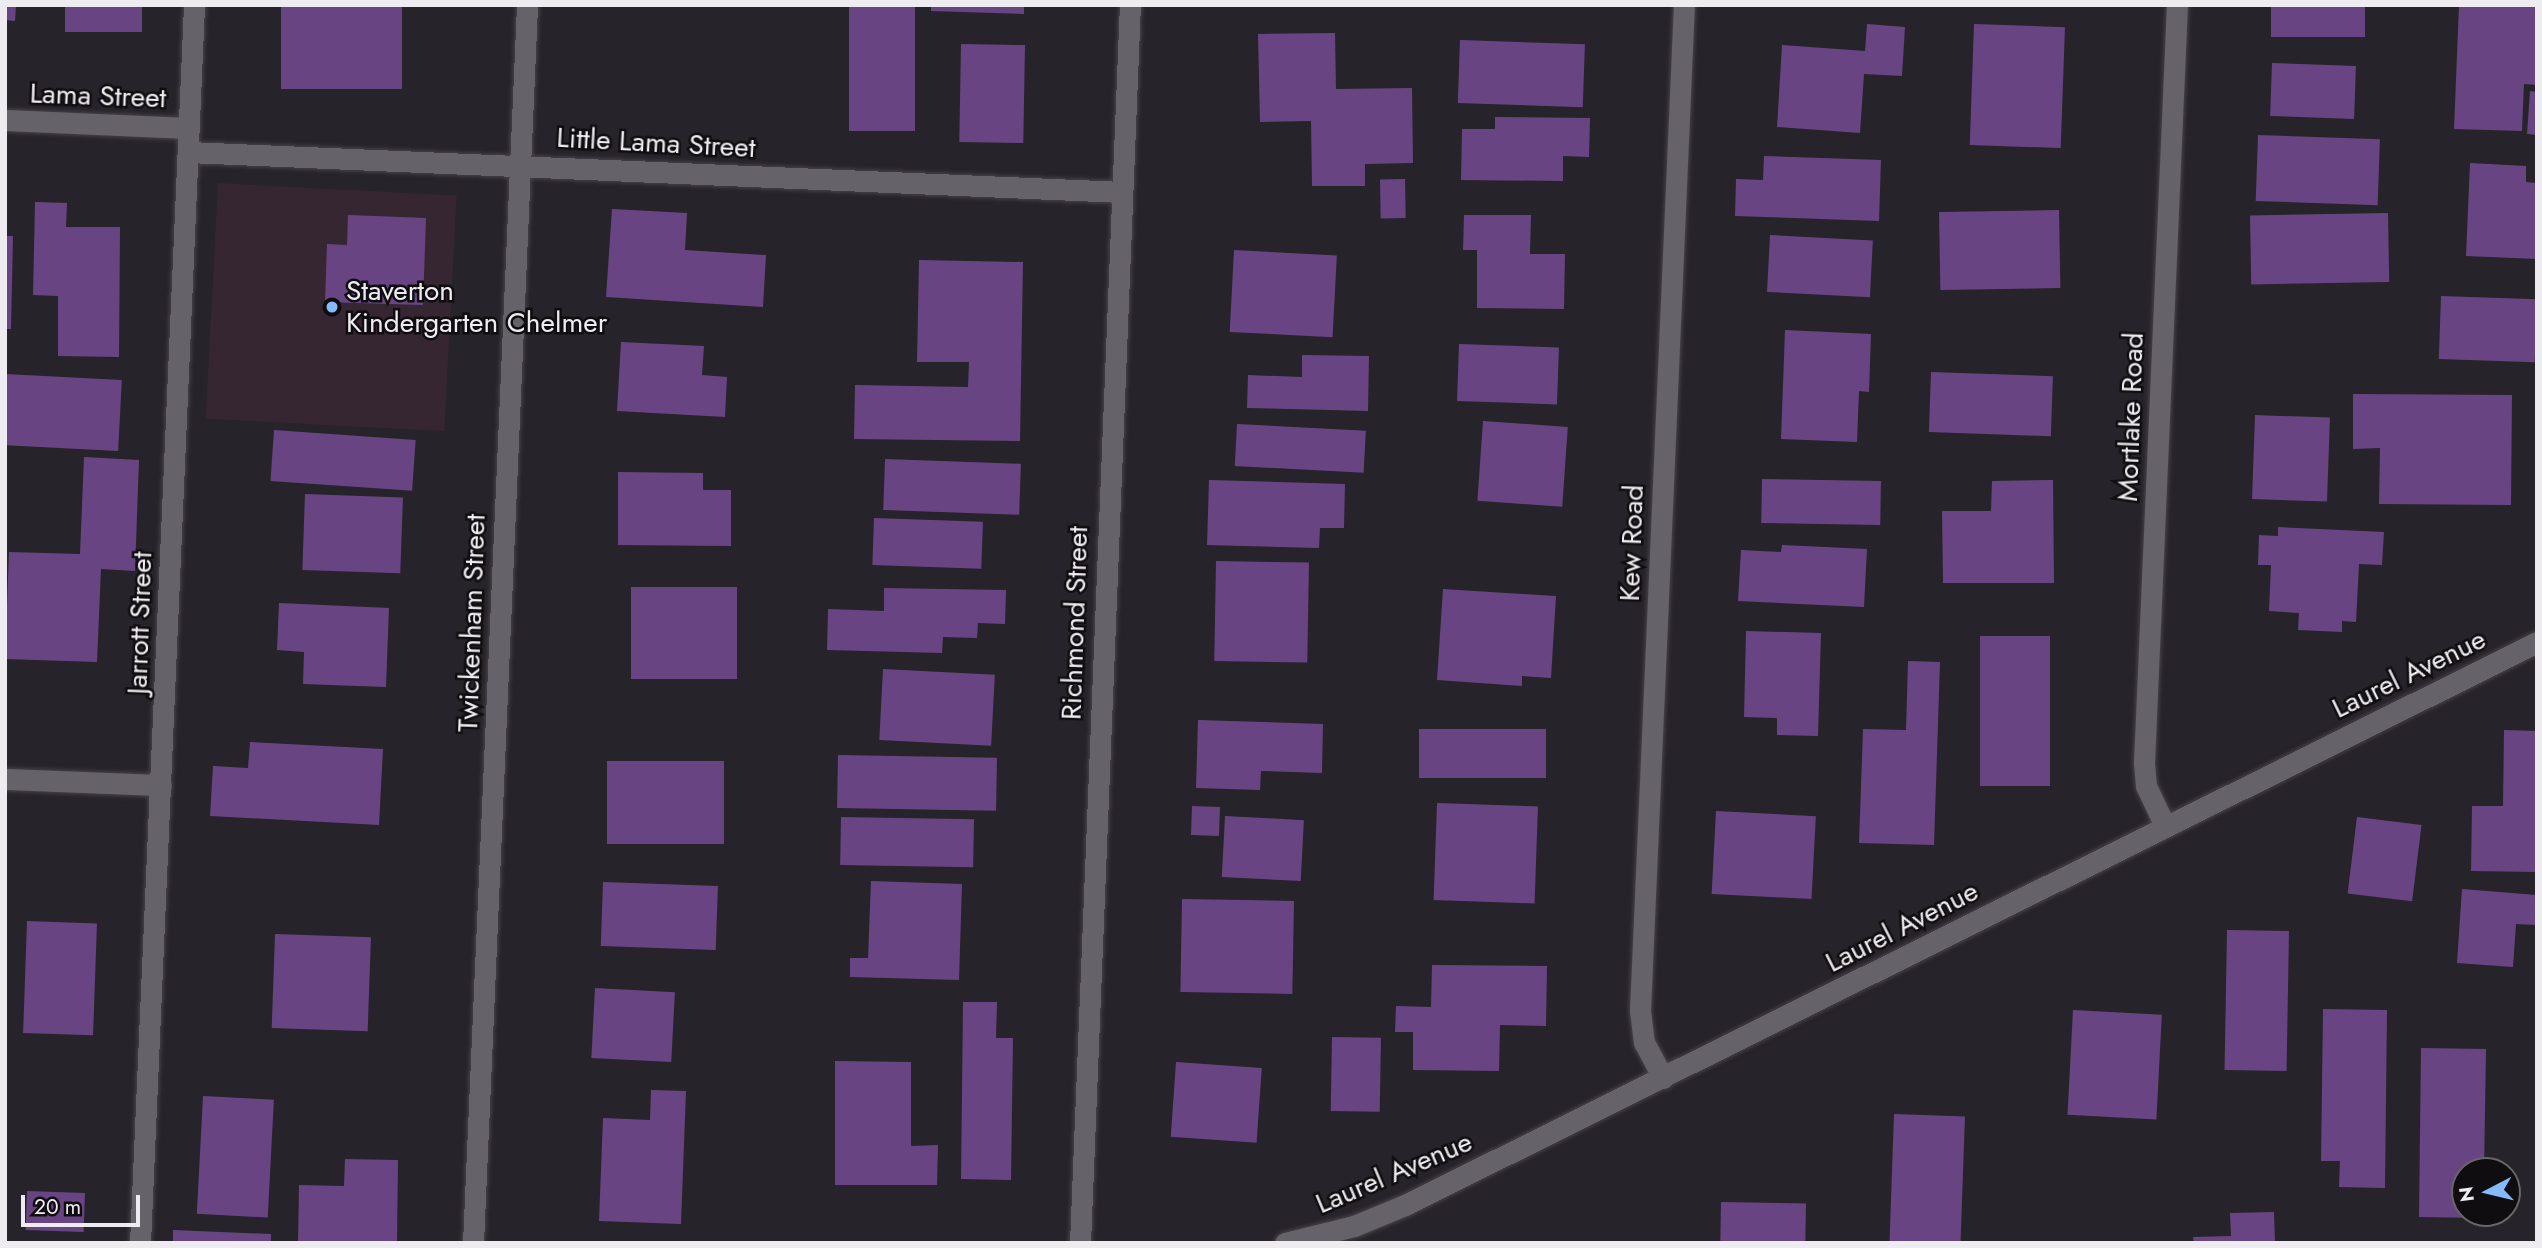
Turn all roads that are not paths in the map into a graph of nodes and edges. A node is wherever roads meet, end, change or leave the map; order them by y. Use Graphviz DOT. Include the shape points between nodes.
graph roads {
  1 [pos="194,5"];
  2 [pos="527,5"];
  3 [pos="1130,5"];
  4 [pos="1684,5"];
  5 [pos="2177,5"];
  6 [pos="5,120"];
  7 [pos="189,128"];
  8 [pos="188,152"];
  9 [pos="520,165"];
  10 [pos="1122,192"];
  11 [pos="2537,642"];
  12 [pos="5,779"];
  13 [pos="161,785"];
  14 [pos="2165,827"];
  15 [pos="1663,1077"];
  16 [pos="140,1243"];
  17 [pos="473,1243"];
  18 [pos="1080,1243"];
  19 [pos="1285,1243"];
  1 -- 7 [label="street, Jarrott Street"];
  2 -- 9 [label="street, Twickenham Street"];
  3 -- 10 [label="street, Richmond Street"];
  4 -- 15 [label="street, Kew Road" via="1640,1011 1644,1043"];
  5 -- 14 [label="street, Mortlake Road" via="2144,763 2146,786"];
  6 -- 7 [label="street, Lama Street"];
  7 -- 8 [label="street, Jarrott Street"];
  8 -- 9 [label="street, Little Lama Street"];
  8 -- 13 [label="street, Jarrott Street"];
  9 -- 10 [label="street, Little Lama Street"];
  9 -- 17 [label="street, Twickenham Street"];
  10 -- 18 [label="street, Richmond Street"];
  11 -- 14 [label="street, Laurel Avenue"];
  12 -- 13 [label="street"];
  13 -- 16 [label="street, Jarrott Street"];
  14 -- 15 [label="street, Laurel Avenue"];
  15 -- 19 [label="street, Laurel Avenue" via="1405,1205 1354,1226"];
}
